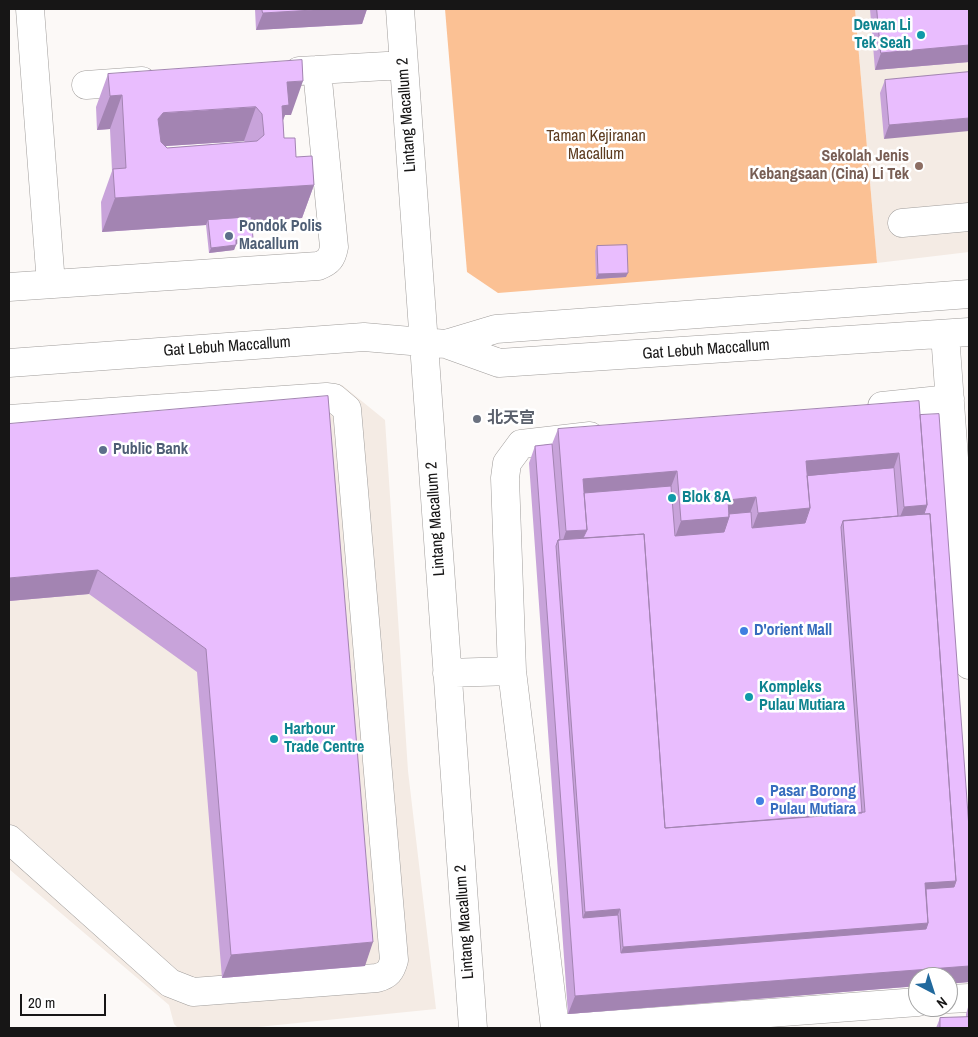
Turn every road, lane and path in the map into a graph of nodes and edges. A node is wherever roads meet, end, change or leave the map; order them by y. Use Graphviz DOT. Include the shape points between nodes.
graph roads {
  1 [pos="30,9"];
  2 [pos="400,9"];
  3 [pos="404,65"];
  4 [pos="317,70"];
  5 [pos="279,73"];
  6 [pos="163,80"];
  7 [pos="86,85"];
  8 [pos="969,217"];
  9 [pos="902,223"];
  10 [pos="51,284"];
  11 [pos="9,287"];
  12 [pos="969,294"];
  13 [pos="957,333"];
  14 [pos="435,343"];
  15 [pos="9,363"];
  16 [pos="950,399"];
  17 [pos="852,409"];
  18 [pos="9,419"];
  19 [pos="618,433"];
  20 [pos="969,665"];
  21 [pos="512,671"];
  22 [pos="447,674"];
  23 [pos="9,839"];
  24 [pos="908,1003"];
  25 [pos="472,1028"];
  26 [pos="555,1028"];
  27 [pos="568,1028"];
  1 -- 10 [label="street"];
  2 -- 3 [label="street, Lintang Macallum 2"];
  3 -- 4 [label="street"];
  3 -- 14 [label="street, Lintang Macallum 2"];
  4 -- 5 [label="street"];
  4 -- 10 [label="street" via="334,247 333,256 327,263"];
  6 -- 7 [label="street"];
  8 -- 9 [label="street"];
  10 -- 11 [label="street"];
  12 -- 14 [label="street, Gat Lebuh Maccallum" via="496,329"];
  13 -- 14 [label="street, Gat Lebuh Maccallum" via="499,363"];
  13 -- 16 [label="street"];
  14 -- 15 [label="street, Gat Lebuh Maccallum" via="364,337"];
  14 -- 22 [label="street, Lintang Macallum 2"];
  16 -- 17 [label="street"];
  16 -- 20 [label="street"];
  18 -- 23 [label="street" via="326,396 334,398 347,409 394,960 392,969 386,976 378,978 193,992 170,983"];
  19 -- 21 [label="street" via="521,444 508,463"];
  21 -- 22 [label="street"];
  21 -- 26 [label="street"];
  22 -- 25 [label="street, Lintang Macallum 2"];
  24 -- 27 [label="street"];
}
